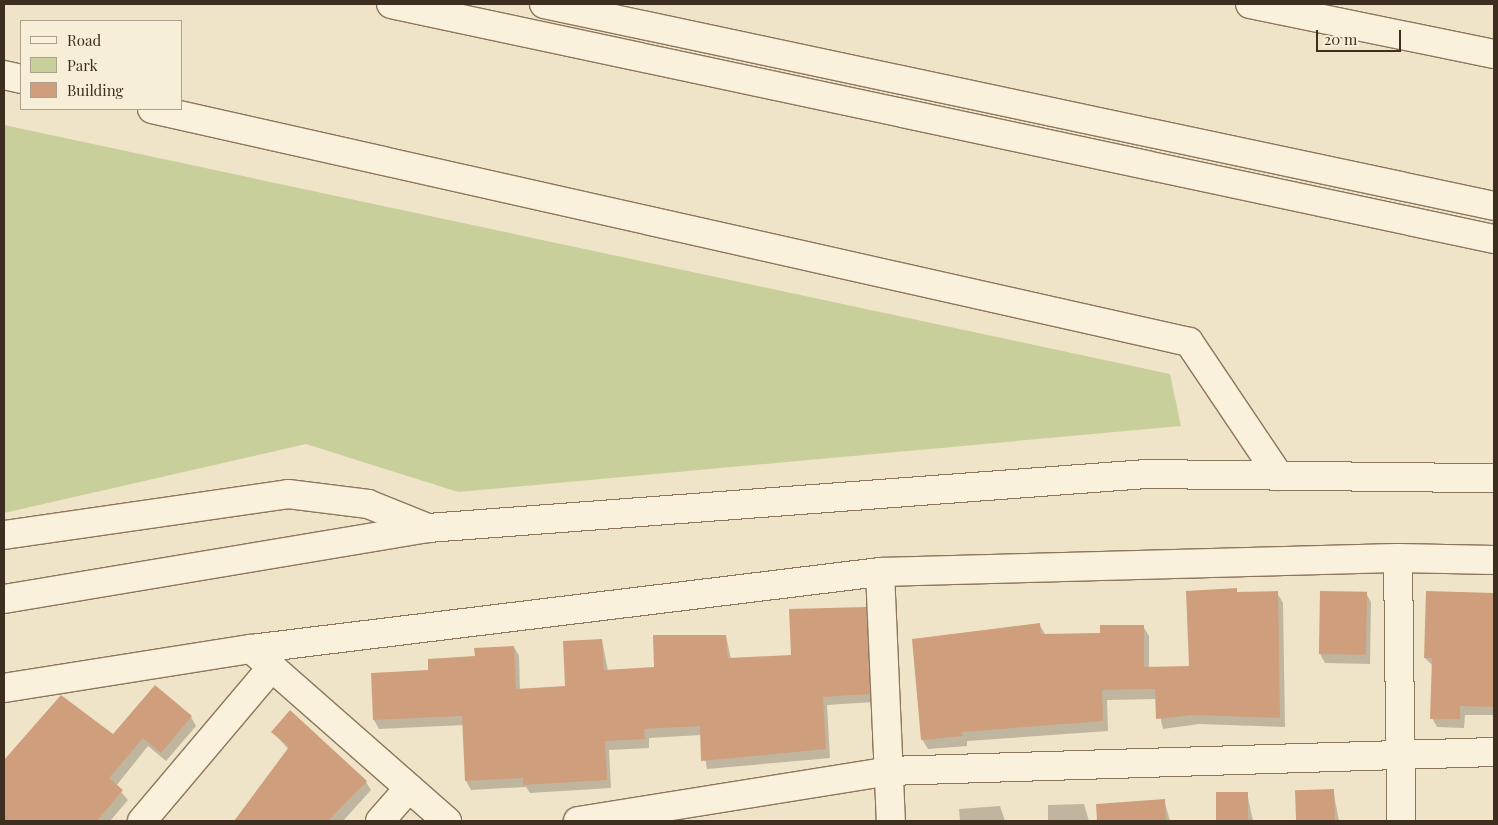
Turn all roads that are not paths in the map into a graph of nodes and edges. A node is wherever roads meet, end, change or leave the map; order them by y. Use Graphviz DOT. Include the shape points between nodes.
graph roads {
  1 [pos="391,4"];
  2 [pos="544,4"];
  3 [pos="1250,4"];
  4 [pos="1494,54"];
  5 [pos="4,75"];
  6 [pos="20,79"];
  7 [pos="156,110"];
  8 [pos="1494,206"];
  9 [pos="1494,239"];
  10 [pos="1279,476"];
  11 [pos="1494,478"];
  12 [pos="428,528"];
  13 [pos="4,535"];
  14 [pos="1398,558"];
  15 [pos="1494,560"];
  16 [pos="880,572"];
  17 [pos="4,599"];
  18 [pos="251,649"];
  19 [pos="272,667"];
  20 [pos="7,691"];
  21 [pos="1401,752"];
  22 [pos="1494,752"];
  23 [pos="889,770"];
  24 [pos="409,788"];
  25 [pos="142,821"];
  26 [pos="380,821"];
  27 [pos="447,821"];
  28 [pos="578,821"];
  29 [pos="890,821"];
  30 [pos="1401,821"];
  1 -- 9 [label="street"];
  2 -- 8 [label="street"];
  3 -- 4 [label="street"];
  5 -- 6 [label="street"];
  7 -- 10 [label="street" via="1189,342"];
  10 -- 11 [label="street"];
  10 -- 12 [label="street" via="1146,474"];
  12 -- 13 [label="street" via="368,504 288,494"];
  12 -- 17 [label="street"];
  14 -- 15 [label="street"];
  14 -- 16 [label="street"];
  14 -- 21 [label="street"];
  16 -- 18 [label="street"];
  16 -- 23 [label="street"];
  18 -- 19 [label="street"];
  18 -- 20 [label="street"];
  19 -- 24 [label="street"];
  19 -- 25 [label="street"];
  21 -- 22 [label="street"];
  21 -- 23 [label="street"];
  21 -- 30 [label="street"];
  23 -- 28 [label="street"];
  23 -- 29 [label="street"];
  24 -- 26 [label="street"];
  24 -- 27 [label="street"];
}
